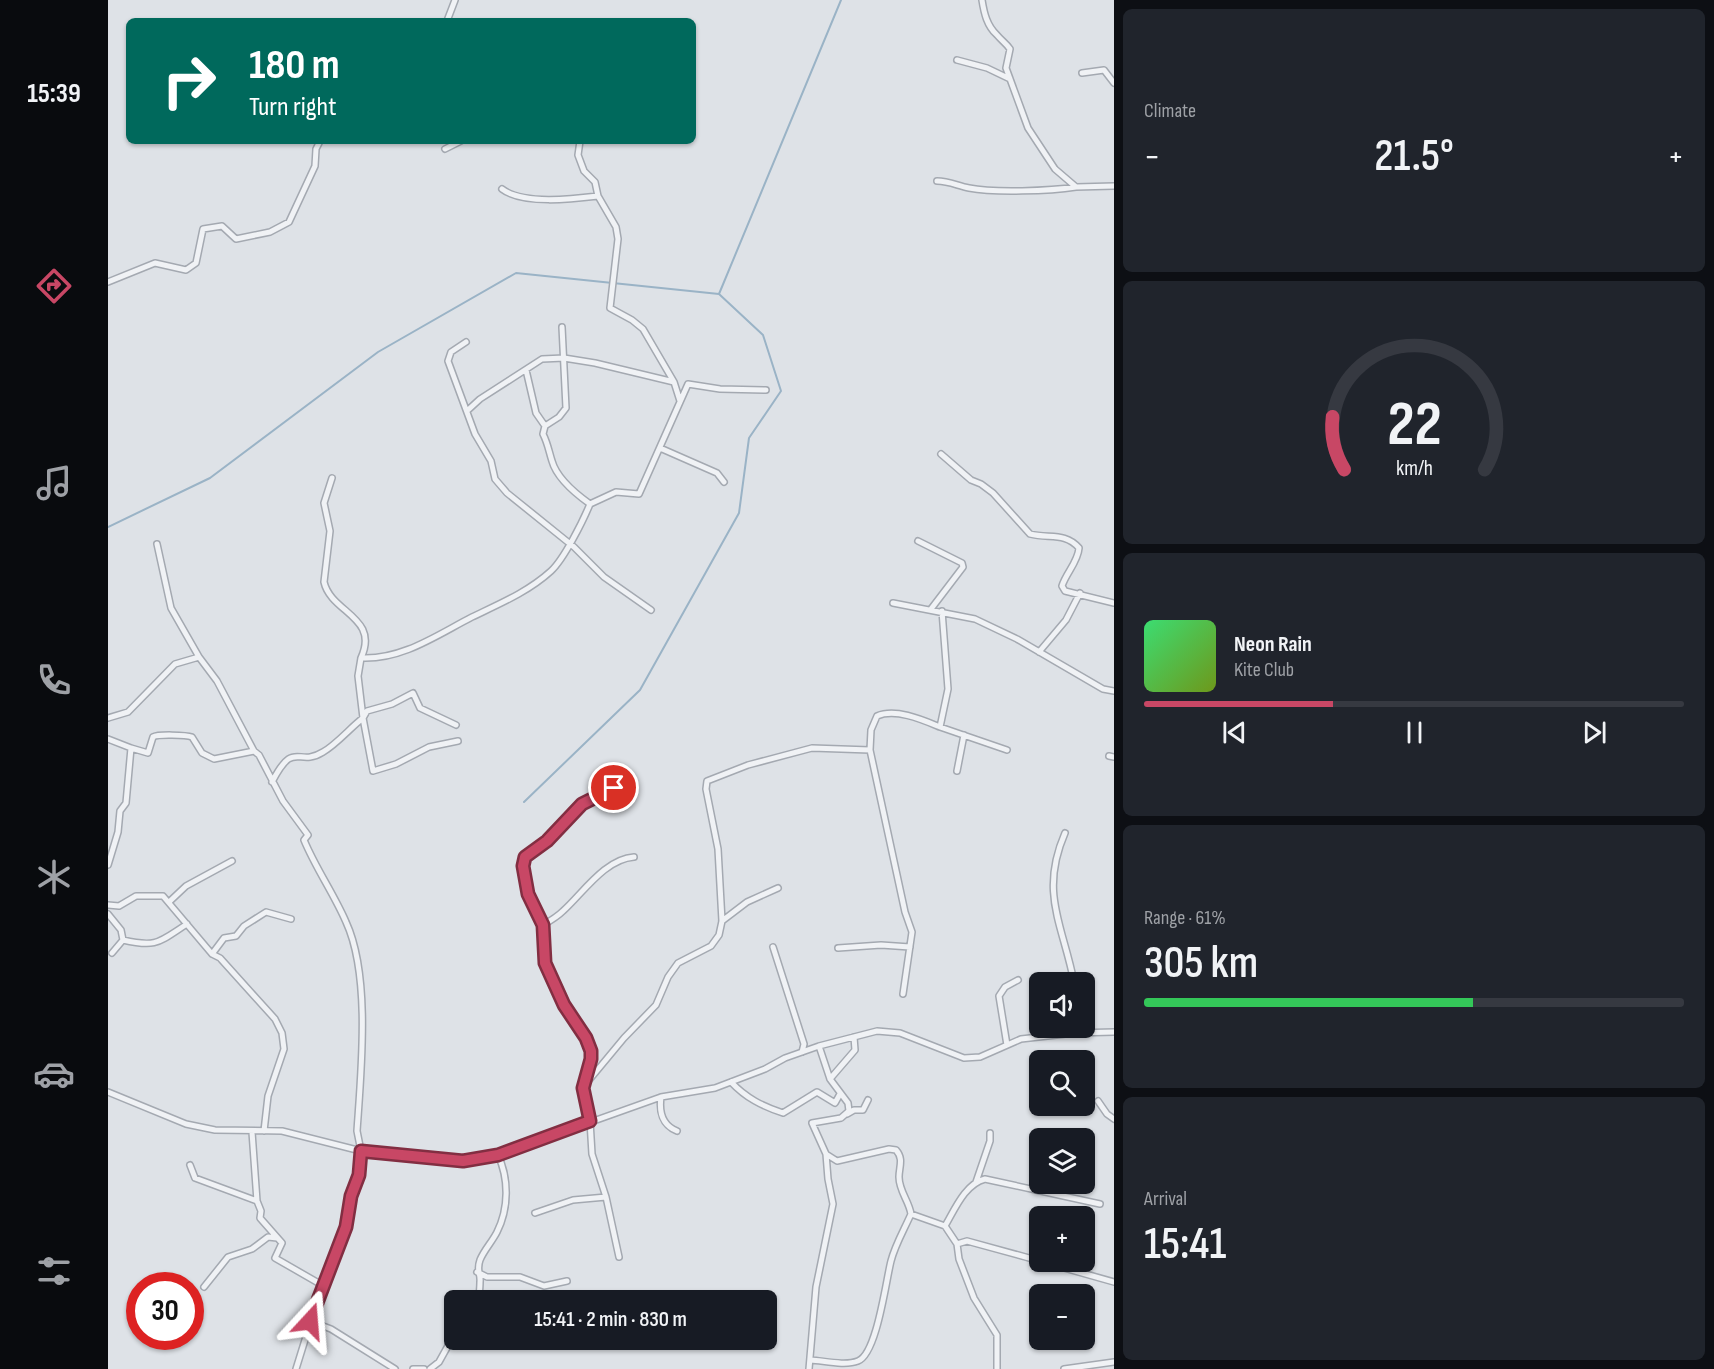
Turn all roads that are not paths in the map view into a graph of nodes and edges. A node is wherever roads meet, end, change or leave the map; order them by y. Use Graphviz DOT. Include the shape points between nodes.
graph roads {
  1 [pos="455,0"];
  2 [pos="982,0"];
  3 [pos="448,18"];
  4 [pos="957,60"];
  5 [pos="1082,73"];
  6 [pos="1010,79"];
  7 [pos="1114,84"];
  8 [pos="318,144"];
  9 [pos="455,144"];
  10 [pos="580,144"];
  11 [pos="445,149"];
  12 [pos="937,181"];
  13 [pos="1114,186"];
  14 [pos="1076,187"];
  15 [pos="502,189"];
  16 [pos="598,196"];
  17 [pos="108,282"];
  18 [pos="562,327"];
  19 [pos="466,342"];
  20 [pos="564,358"];
  21 [pos="526,370"];
  22 [pos="674,382"];
  23 [pos="766,390"];
  24 [pos="680,401"];
  25 [pos="468,410"];
  26 [pos="545,426"];
  27 [pos="660,448"];
  28 [pos="941,454"];
  29 [pos="332,478"];
  30 [pos="724,482"];
  31 [pos="590,504"];
  32 [pos="918,541"];
  33 [pos="157,544"];
  34 [pos="569,544"];
  35 [pos="1080,593"];
  36 [pos="894,603"];
  37 [pos="1114,603"];
  38 [pos="931,609"];
  39 [pos="651,610"];
  40 [pos="942,611"];
  41 [pos="1039,652"];
  42 [pos="199,657"];
  43 [pos="361,658"];
  44 [pos="1114,691"];
  45 [pos="108,718"];
  46 [pos="363,718"];
  47 [pos="456,725"];
  48 [pos="940,727"];
  49 [pos="964,735"];
  50 [pos="108,739"];
  51 [pos="458,741"];
  52 [pos="131,748"];
  53 [pos="870,750"];
  54 [pos="1007,750"];
  55 [pos="254,751"];
  56 [pos="957,771"];
  57 [pos="627,781"];
  58 [pos="272,782"];
  59 [pos="1065,833"];
  60 [pos="634,857"];
  61 [pos="232,861"];
  62 [pos="108,865"];
  63 [pos="778,888"];
  64 [pos="170,902"];
  65 [pos="108,905"];
  66 [pos="108,914"];
  67 [pos="291,919"];
  68 [pos="722,921"];
  69 [pos="188,924"];
  70 [pos="543,925"];
  71 [pos="123,940"];
  72 [pos="772,947"];
  73 [pos="910,947"];
  74 [pos="838,948"];
  75 [pos="112,953"];
  76 [pos="212,954"];
  77 [pos="1071,972"];
  78 [pos="1018,980"];
  79 [pos="903,994"];
  80 [pos="1095,1031"];
  81 [pos="1114,1032"];
  82 [pos="854,1037"];
  83 [pos="1029,1038"];
  84 [pos="1007,1045"];
  85 [pos="819,1047"];
  86 [pos="802,1052"];
  87 [pos="830,1079"];
  88 [pos="731,1082"];
  89 [pos="583,1088"];
  90 [pos="108,1092"];
  91 [pos="840,1094"];
  92 [pos="661,1097"];
  93 [pos="868,1100"];
  94 [pos="1098,1101"];
  95 [pos="846,1115"];
  96 [pos="1114,1119"];
  97 [pos="590,1121"];
  98 [pos="264,1131"];
  99 [pos="677,1131"];
  100 [pos="252,1132"];
  101 [pos="990,1133"];
  102 [pos="361,1151"];
  103 [pos="826,1154"];
  104 [pos="498,1155"];
  105 [pos="190,1165"];
  106 [pos="976,1182"];
  107 [pos="606,1197"];
  108 [pos="256,1201"];
  109 [pos="1100,1204"];
  110 [pos="535,1213"];
  111 [pos="910,1214"];
  112 [pos="945,1226"];
  113 [pos="277,1238"];
  114 [pos="957,1244"];
  115 [pos="619,1257"];
  116 [pos="1029,1258"];
  117 [pos="477,1272"];
  118 [pos="1079,1272"];
  119 [pos="567,1281"];
  120 [pos="1114,1282"];
  121 [pos="322,1285"];
  122 [pos="204,1287"];
  123 [pos="478,1290"];
  124 [pos="310,1321"];
  125 [pos="446,1350"];
  126 [pos="811,1360"];
  127 [pos="1114,1362"];
  128 [pos="296,1369"];
  129 [pos="395,1369"];
  130 [pos="413,1369"];
  131 [pos="424,1369"];
  132 [pos="430,1369"];
  133 [pos="809,1369"];
  134 [pos="997,1369"];
  135 [pos="1064,1369"];
  1 -- 3 [label="street"];
  2 -- 6 [label="street" via="985,18 1010,49 1006,68"];
  4 -- 6 [label="street"];
  5 -- 7 [label="street" via="1104,70"];
  6 -- 14 [label="street" via="1028,128 1055,169"];
  8 -- 17 [label="street" via="315,166 289,222 270,232 236,240 222,226 203,229 196,263 186,270 155,263"];
  9 -- 11 [label="street"];
  10 -- 16 [label="street" via="578,155 584,171 595,182"];
  12 -- 14 [label="street" via="969,188"];
  13 -- 14 [label="street"];
  15 -- 16 [label="street" via="508,194 534,198 568,200"];
  16 -- 22 [label="street" via="616,227 618,239 610,308 643,329"];
  18 -- 20 [label="street"];
  19 -- 25 [label="street" via="451,352 448,361"];
  20 -- 21 [label="street" via="542,359"];
  20 -- 22 [label="street"];
  20 -- 26 [label="street" via="566,408"];
  21 -- 25 [label="street"];
  21 -- 26 [label="street" via="536,413"];
  22 -- 24 [label="street"];
  23 -- 24 [label="street" via="688,384"];
  24 -- 27 [label="street"];
  25 -- 34 [label="street" via="495,479"];
  26 -- 31 [label="street" via="543,434 552,464"];
  27 -- 30 [label="street" via="717,473"];
  27 -- 31 [label="street" via="639,494 616,492"];
  28 -- 35 [label="street" via="961,473 993,493 1030,534 1062,536 1079,548 1062,586 1065,591"];
  29 -- 43 [label="street" via="324,503 330,531 324,582 326,590 365,632 367,646"];
  31 -- 34 [label="street"];
  32 -- 38 [label="street" via="963,567"];
  33 -- 42 [label="street" via="171,608"];
  34 -- 39 [label="street" via="604,577"];
  34 -- 43 [label="street" via="553,570 525,591 429,640 384,657"];
  35 -- 37 [label="street"];
  35 -- 41 [label="street" via="1066,620"];
  36 -- 38 [label="street"];
  38 -- 40 [label="street"];
  40 -- 41 [label="street" via="975,619"];
  40 -- 48 [label="street" via="948,689"];
  41 -- 44 [label="street" via="1103,689"];
  42 -- 45 [label="street" via="176,664 128,712"];
  42 -- 55 [label="street" via="217,681"];
  43 -- 46 [label="street" via="358,676"];
  46 -- 47 [label="street" via="367,711 413,693 420,708"];
  46 -- 51 [label="street" via="373,771 429,747"];
  46 -- 58 [label="street" via="326,751 314,757 294,755 285,761"];
  48 -- 49 [label="street"];
  48 -- 53 [label="street" via="888,712 877,716 871,730"];
  49 -- 54 [label="street"];
  49 -- 56 [label="street"];
  50 -- 52 [label="street"];
  52 -- 55 [label="street" via="148,753 153,737 184,734 192,737 202,753 214,759"];
  52 -- 62 [label="street" via="126,803 120,810"];
  53 -- 68 [label="street" via="812,748 707,781 718,849"];
  53 -- 73 [label="street" via="912,932"];
  55 -- 58 [label="street"];
  57 -- 70 [label="street" via="582,804 547,841 525,857 528,894"];
  58 -- 102 [label="street" via="308,835 304,840 312,859 353,940 361,1006 357,1131"];
  59 -- 77 [label="street" via="1056,853 1053,887 1057,922"];
  60 -- 70 [label="street" via="612,863 560,914"];
  61 -- 64 [label="street" via="186,886"];
  63 -- 68 [label="street" via="747,902"];
  64 -- 65 [label="street" via="163,896 149,895 136,896 119,906"];
  64 -- 69 [label="street"];
  66 -- 71 [label="street" via="121,930"];
  67 -- 76 [label="street" via="266,912 236,936 224,938"];
  68 -- 89 [label="street" via="711,946 678,963 656,1005"];
  69 -- 71 [label="street" via="156,944"];
  69 -- 76 [label="street"];
  70 -- 89 [label="street" via="545,963 591,1051"];
  71 -- 75 [label="street"];
  72 -- 86 [label="street" via="804,1044"];
  73 -- 74 [label="street"];
  73 -- 79 [label="street"];
  76 -- 98 [label="street" via="268,1011 282,1033 284,1049 268,1096"];
  78 -- 84 [label="street" via="1005,987 999,996"];
  80 -- 81 [label="street"];
  82 -- 84 [label="street" via="877,1031 900,1033 964,1058 980,1057"];
  82 -- 85 [label="street"];
  82 -- 87 [label="street" via="855,1050"];
  83 -- 84 [label="street"];
  85 -- 86 [label="street"];
  85 -- 87 [label="street"];
  86 -- 88 [label="street"];
  87 -- 91 [label="street"];
  88 -- 91 [label="street" via="760,1105 783,1113 817,1092 835,1103"];
  88 -- 92 [label="street"];
  89 -- 97 [label="street"];
  90 -- 100 [label="street" via="186,1124"];
  91 -- 95 [label="street" via="848,1103"];
  92 -- 97 [label="street"];
  92 -- 99 [label="street" via="663,1120"];
  93 -- 95 [label="street" via="863,1110"];
  94 -- 96 [label="street"];
  95 -- 103 [label="street" via="812,1123"];
  97 -- 104 [label="street"];
  97 -- 107 [label="street" via="592,1154"];
  98 -- 100 [label="street"];
  98 -- 102 [label="street" via="282,1131"];
  100 -- 108 [label="street"];
  101 -- 106 [label="street"];
  102 -- 104 [label="street" via="463,1161"];
  102 -- 121 [label="street" via="346,1227"];
  103 -- 111 [label="street" via="837,1161 896,1150 901,1162 899,1179"];
  103 -- 126 [label="street" via="834,1204 816,1287"];
  104 -- 117 [label="street" via="504,1168 505,1209"];
  105 -- 108 [label="street" via="195,1178"];
  106 -- 109 [label="street" via="985,1179"];
  106 -- 112 [label="street"];
  107 -- 110 [label="street" via="573,1200"];
  107 -- 115 [label="street"];
  108 -- 113 [label="street" via="260,1218"];
  111 -- 112 [label="street"];
  111 -- 126 [label="street" via="890,1263 880,1318 865,1356 848,1363"];
  112 -- 114 [label="street"];
  113 -- 121 [label="street" via="282,1243 275,1258"];
  113 -- 122 [label="street" via="268,1237 252,1249 228,1257"];
  114 -- 116 [label="street" via="967,1241"];
  114 -- 134 [label="street" via="974,1298 997,1335"];
  117 -- 119 [label="street" via="487,1277 520,1277 544,1286"];
  117 -- 123 [label="street" via="481,1282"];
  118 -- 120 [label="street"];
  121 -- 124 [label="street"];
  124 -- 128 [label="street"];
  124 -- 129 [label="street" via="332,1329"];
  125 -- 132 [label="street"];
  126 -- 133 [label="street"];
  127 -- 135 [label="street"];
  130 -- 131 [label="street"];
}
